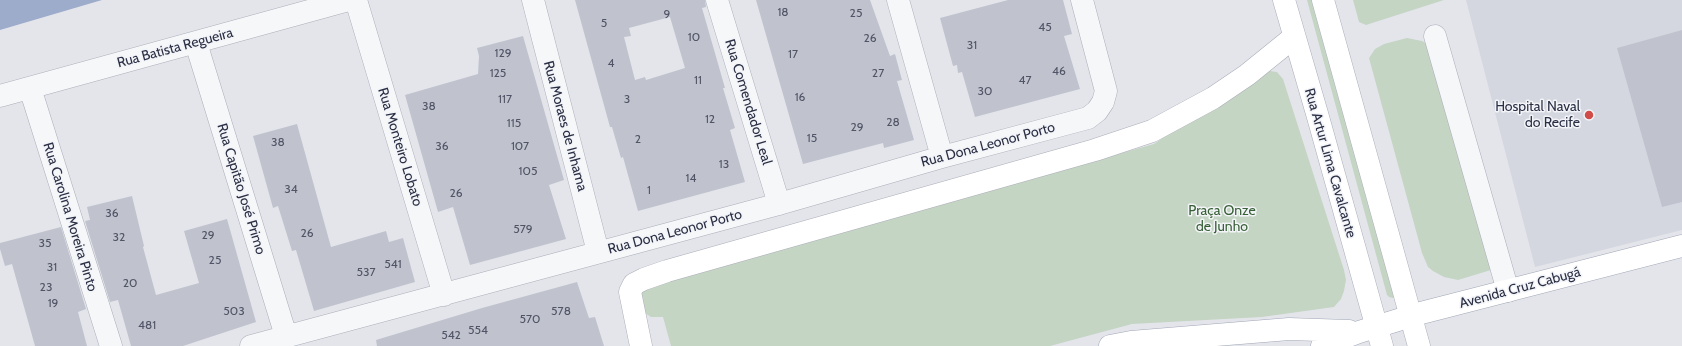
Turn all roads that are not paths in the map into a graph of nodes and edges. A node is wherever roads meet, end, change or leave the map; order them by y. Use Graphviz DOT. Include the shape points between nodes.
graph roads {
  1 [pos="349,0"];
  2 [pos="356,0"];
  3 [pos="533,0"];
  4 [pos="717,0"];
  5 [pos="898,0"];
  6 [pos="1082,0"];
  7 [pos="1284,0"];
  8 [pos="1323,0"];
  9 [pos="1435,36"];
  10 [pos="1294,37"];
  11 [pos="196,43"];
  12 [pos="30,88"];
  13 [pos="0,96"];
  14 [pos="942,157"];
  15 [pos="779,204"];
  16 [pos="1682,246"];
  17 [pos="598,252"];
  18 [pos="1508,291"];
  19 [pos="444,295"];
  20 [pos="1410,317"];
  21 [pos="1372,335"];
  22 [pos="286,336"];
  23 [pos="111,346"];
  24 [pos="251,346"];
  25 [pos="640,346"];
  26 [pos="1110,346"];
  27 [pos="1322,346"];
  28 [pos="1418,346"];
  1 -- 11 [label="street, Rua Batista Regueira"];
  2 -- 19 [label="street, Rua Monteiro Lobato"];
  3 -- 17 [label="street, Rua Moraes de Inhama"];
  4 -- 15 [label="street, Rua Comendador Leal"];
  5 -- 14 [label="street"];
  6 -- 14 [label="street, Rua Dona Leonor Porto" via="1106,91 1097,111 1088,118"];
  7 -- 10 [label="main road, Rua Artur Lima Cavalcante"];
  8 -- 20 [label="main road"];
  9 -- 18 [label="street"];
  10 -- 21 [label="main road, Rua Artur Lima Cavalcante" via="1318,117"];
  10 -- 25 [label="main road" via="1247,75 1213,98 1152,131 1088,152 667,271 634,284 630,292"];
  11 -- 12 [label="street, Rua Batista Regueira"];
  11 -- 22 [label="street, Rua Capitão José Primo"];
  12 -- 13 [label="street, Rua Batista Regueira"];
  12 -- 23 [label="street, Rua Carolina Moreira Pinto"];
  14 -- 15 [label="street, Rua Dona Leonor Porto"];
  15 -- 17 [label="street, Rua Dona Leonor Porto"];
  16 -- 18 [label="main road, Avenida Cruz Cabugá"];
  17 -- 19 [label="street, Rua Dona Leonor Porto"];
  18 -- 20 [label="main road, Avenida Cruz Cabugá"];
  19 -- 22 [label="street, Rua Dona Leonor Porto"];
  20 -- 21 [label="main road, Avenida Cruz Cabugá"];
  20 -- 28 [label="main road"];
  21 -- 26 [label="main road, Avenida Cruz Cabugá" via="1289,328"];
  21 -- 27 [label="main road, Avenida Cruz Cabugá"];
  22 -- 24 [label="street, Rua Dona Leonor Porto"];
}
